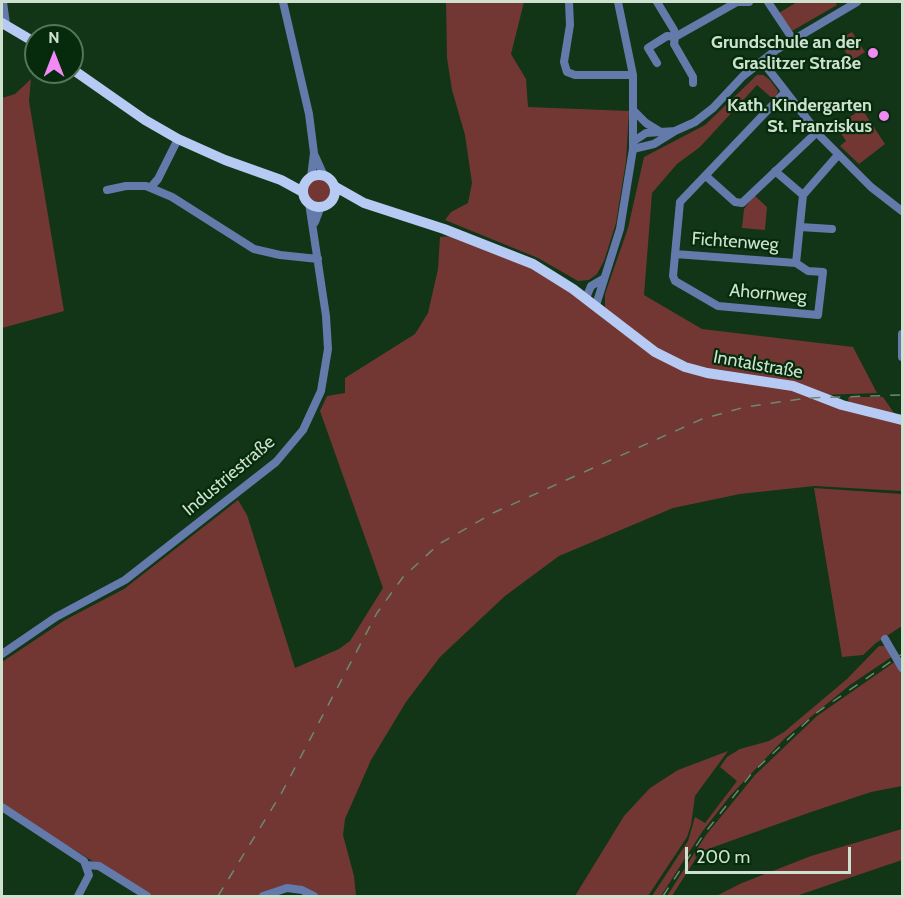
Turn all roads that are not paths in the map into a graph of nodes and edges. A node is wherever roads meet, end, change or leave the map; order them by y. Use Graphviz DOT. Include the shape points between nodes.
graph roads {
  1 [pos="3,2"];
  2 [pos="283,2"];
  3 [pos="569,2"];
  4 [pos="618,2"];
  5 [pos="657,2"];
  6 [pos="738,2"];
  7 [pos="749,2"];
  8 [pos="768,2"];
  9 [pos="857,2"];
  10 [pos="4,24"];
  11 [pos="24,36"];
  12 [pos="675,37"];
  13 [pos="792,38"];
  14 [pos="762,61"];
  15 [pos="657,63"];
  16 [pos="633,75"];
  17 [pos="84,77"];
  18 [pos="693,83"];
  19 [pos="785,92"];
  20 [pos="634,111"];
  21 [pos="660,131"];
  22 [pos="675,131"];
  23 [pos="816,133"];
  24 [pos="178,139"];
  25 [pos="633,145"];
  26 [pos="314,153"];
  27 [pos="838,155"];
  28 [pos="775,171"];
  29 [pos="324,176"];
  30 [pos="706,176"];
  31 [pos="307,183"];
  32 [pos="334,186"];
  33 [pos="151,187"];
  34 [pos="107,190"];
  35 [pos="803,195"];
  36 [pos="309,203"];
  37 [pos="326,203"];
  38 [pos="364,203"];
  39 [pos="901,206"];
  40 [pos="800,227"];
  41 [pos="832,230"];
  42 [pos="314,232"];
  43 [pos="675,254"];
  44 [pos="318,259"];
  45 [pos="796,263"];
  46 [pos="603,279"];
  47 [pos="591,286"];
  48 [pos="573,289"];
  49 [pos="586,298"];
  50 [pos="596,305"];
  51 [pos="903,334"];
  52 [pos="903,357"];
  53 [pos="903,420"];
  54 [pos="885,639"];
  55 [pos="2,654"];
  56 [pos="903,668"];
  57 [pos="2,807"];
  58 [pos="88,870"];
  59 [pos="78,897"];
  60 [pos="147,897"];
  61 [pos="263,897"];
  62 [pos="314,897"];
  1 -- 10 [label="street"];
  2 -- 26 [label="street" via="303,82"];
  3 -- 16 [label="street" via="564,62 567,72"];
  4 -- 16 [label="street"];
  5 -- 12 [label="street"];
  6 -- 7 [label="street"];
  6 -- 12 [label="street"];
  8 -- 13 [label="street"];
  9 -- 13 [label="street"];
  10 -- 11 [label="main road"];
  12 -- 15 [label="street" via="667,36 648,48"];
  12 -- 18 [label="street" via="674,44"];
  13 -- 14 [label="street"];
  14 -- 19 [label="street"];
  14 -- 22 [label="street" via="703,116"];
  16 -- 20 [label="street"];
  17 -- 24 [label="main road"];
  19 -- 23 [label="street"];
  19 -- 30 [label="street, Fichtenweg"];
  20 -- 21 [label="street"];
  20 -- 25 [label="street"];
  21 -- 22 [label="street"];
  21 -- 25 [label="street" via="646,134"];
  22 -- 25 [label="street" via="654,144"];
  23 -- 27 [label="street"];
  23 -- 28 [label="street"];
  24 -- 31 [label="main road" via="281,180"];
  24 -- 33 [label="street"];
  25 -- 46 [label="street" via="620,229"];
  26 -- 29 [label="street"];
  26 -- 31 [label="street"];
  27 -- 35 [label="street"];
  27 -- 39 [label="street" via="871,187"];
  28 -- 30 [label="street" via="740,204"];
  28 -- 35 [label="street"];
  29 -- 31 [label="main road"];
  29 -- 32 [label="main road"];
  30 -- 43 [label="street, Fichtenweg" via="678,207"];
  31 -- 36 [label="main road"];
  32 -- 37 [label="main road"];
  32 -- 38 [label="main road"];
  33 -- 34 [label="street"];
  33 -- 44 [label="street" via="254,249"];
  35 -- 40 [label="street, Fichtenweg"];
  36 -- 37 [label="main road"];
  36 -- 42 [label="street, Industriestraße"];
  37 -- 38 [label="main road" via="342,199"];
  37 -- 42 [label="street, Industriestraße" via="316,214"];
  38 -- 48 [label="main road, Inntalstraße" via="508,252"];
  40 -- 41 [label="street, Fichtenweg"];
  40 -- 45 [label="street, Fichtenweg"];
  42 -- 44 [label="street, Industriestraße"];
  43 -- 45 [label="street, Fichtenweg"];
  43 -- 45 [label="street, Ahornweg" via="674,279 712,304 818,315 823,272 808,271"];
  44 -- 55 [label="street, Industriestraße" via="327,364 317,402 293,443 250,484 125,580 56,617"];
  46 -- 47 [label="street"];
  46 -- 50 [label="street"];
  47 -- 48 [label="street"];
  47 -- 49 [label="street"];
  48 -- 49 [label="main road, Inntalstraße"];
  49 -- 50 [label="main road, Inntalstraße"];
  50 -- 53 [label="main road, Inntalstraße" via="655,352 694,370 786,384 857,409"];
  51 -- 52 [label="street"];
  54 -- 56 [label="street"];
  57 -- 58 [label="street" via="76,853"];
  58 -- 59 [label="street"];
  58 -- 60 [label="street" via="99,866"];
  61 -- 62 [label="street" via="287,888"];
}
